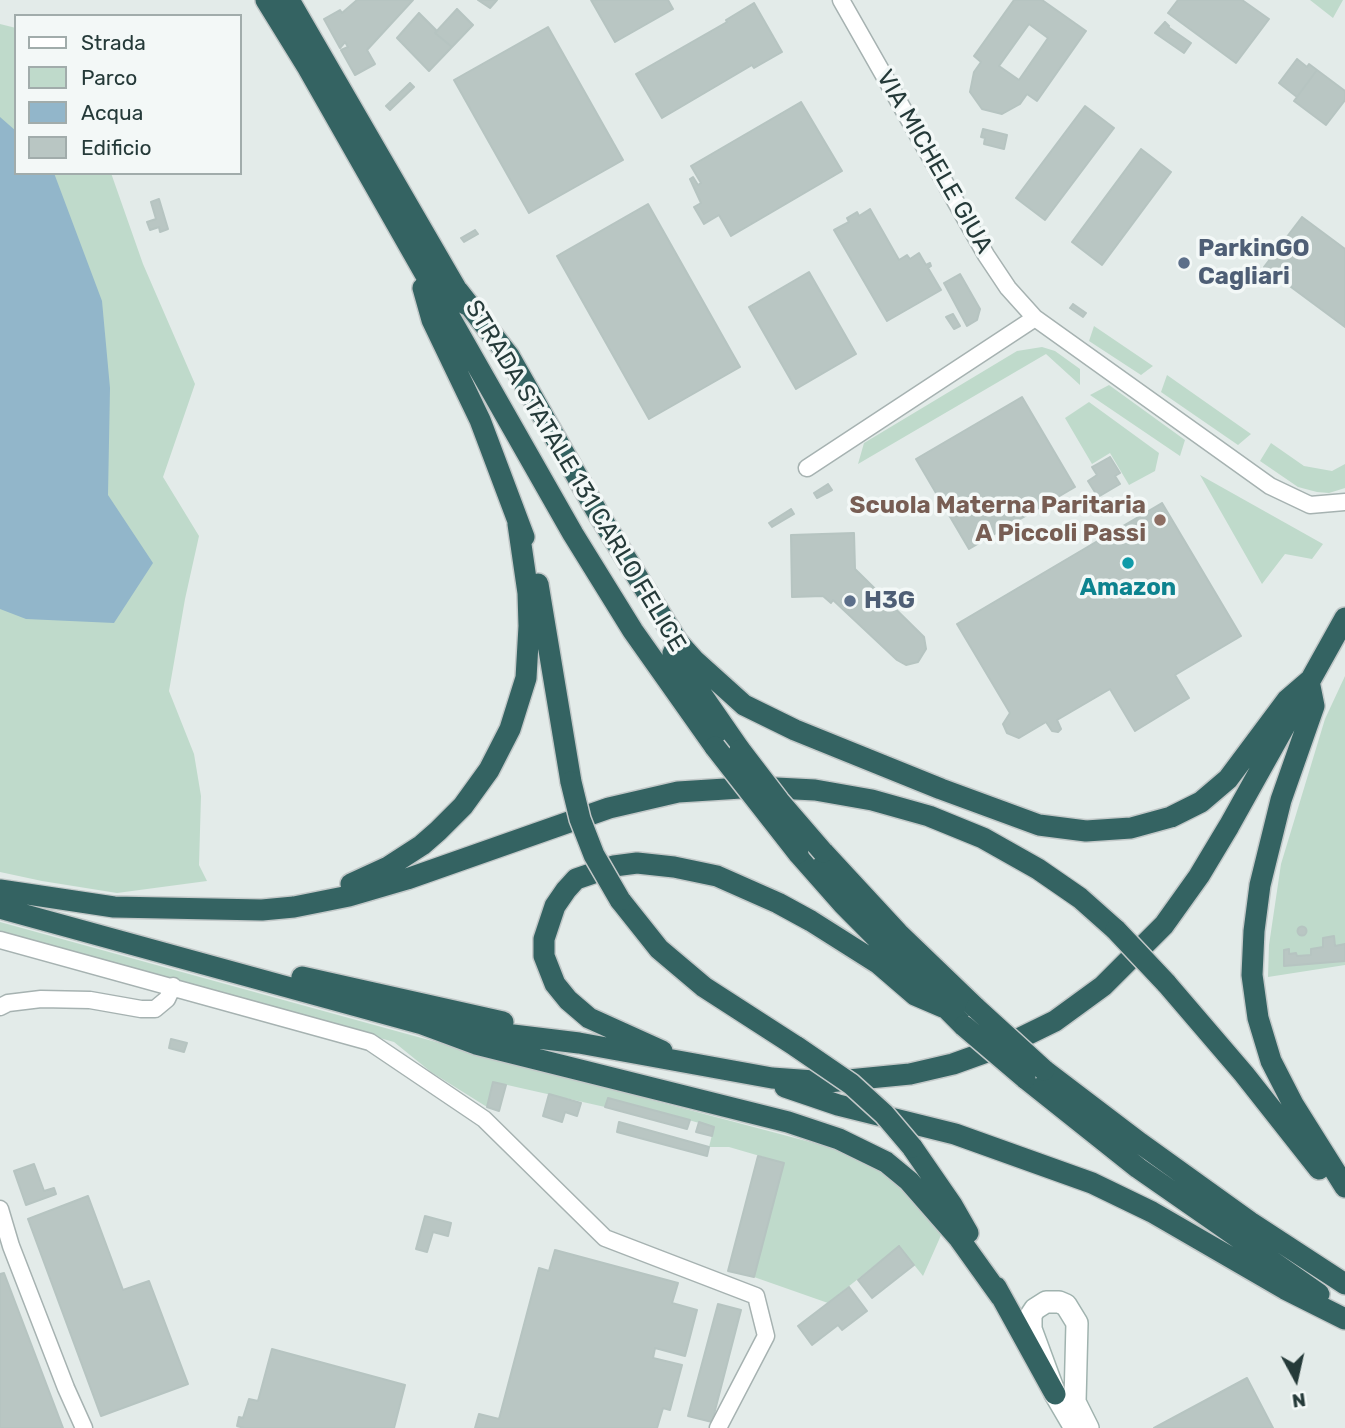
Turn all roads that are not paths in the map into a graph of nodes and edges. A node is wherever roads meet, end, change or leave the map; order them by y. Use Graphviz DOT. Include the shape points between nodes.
graph roads {
  1 [pos="266,0"];
  2 [pos="289,0"];
  3 [pos="841,0"];
  4 [pos="414,256"];
  5 [pos="458,291"];
  6 [pos="1035,318"];
  7 [pos="807,468"];
  8 [pos="1345,502"];
  9 [pos="518,524"];
  10 [pos="1345,618"];
  11 [pos="1309,681"];
  12 [pos="0,890"];
  13 [pos="0,897"];
  14 [pos="0,908"];
  15 [pos="226,909"];
  16 [pos="0,940"];
  17 [pos="173,986"];
  18 [pos="0,1007"];
  19 [pos="943,1007"];
  20 [pos="422,1024"];
  21 [pos="579,1043"];
  22 [pos="685,1062"];
  23 [pos="744,1073"];
  24 [pos="1034,1074"];
  25 [pos="1345,1187"];
  26 [pos="1345,1195"];
  27 [pos="0,1209"];
  28 [pos="1345,1284"];
  29 [pos="1002,1297"];
  30 [pos="1345,1311"];
  31 [pos="1345,1319"];
  32 [pos="1055,1394"];
  33 [pos="84,1428"];
  34 [pos="718,1428"];
  35 [pos="1075,1428"];
  36 [pos="1087,1428"];
  1 -- 4 [label="highway, STRADA STATALE 131 CARLO FELICE"];
  2 -- 5 [label="highway, STRADA STATALE 131 CARLO FELICE"];
  3 -- 6 [label="street, VIA MICHELE GIUA" via="986,255"];
  4 -- 9 [label="highway" via="432,320 480,420"];
  4 -- 19 [label="highway, STRADA STATALE 131 CARLO FELICE, bridge" via="632,631 798,853"];
  5 -- 11 [label="highway" via="509,356 677,641 744,705 795,730 1040,825 1086,831 1130,828 1171,817 1200,802 1228,779 1287,700"];
  5 -- 24 [label="highway, STRADA STATALE 131 CARLO FELICE, bridge" via="615,568 740,750 823,852"];
  6 -- 7 [label="street"];
  6 -- 8 [label="street, VIA MICHELE GIUA" via="1270,486 1310,505"];
  9 -- 15 [label="highway" via="528,593 526,678 510,729 463,806 422,845 369,877 321,894"];
  9 -- 29 [label="highway, bridge" via="531,551 545,619 571,782 586,837 620,900 659,949 704,987 851,1084 884,1114 952,1205"];
  10 -- 11 [label="highway"];
  11 -- 23 [label="highway" via="1229,826 1164,925 1103,986 1055,1021 1006,1045 910,1074 828,1082"];
  11 -- 25 [label="highway" via="1314,706 1281,800 1260,885 1252,975 1271,1061"];
  12 -- 15 [label="highway" via="114,907"];
  13 -- 21 [label="highway" via="276,971"];
  14 -- 20 [label="highway"];
  15 -- 26 [label="highway, bridge" via="294,907 349,896 609,808 678,793 815,790 872,800 983,838 1080,898 1166,983"];
  16 -- 17 [label="street"];
  17 -- 18 [label="street" via="155,1009 41,999"];
  17 -- 34 [label="street" via="370,1041 484,1119 605,1238 756,1296 766,1336"];
  19 -- 22 [label="highway" via="915,995 879,964 811,920 718,876 636,863 576,879 555,906 544,939 544,956 555,984 589,1018"];
  19 -- 24 [label="highway, STRADA STATALE 131 CARLO FELICE, bridge"];
  20 -- 21 [label="highway"];
  20 -- 29 [label="highway" via="476,1044 788,1122 839,1139 886,1162 909,1181"];
  21 -- 22 [label="highway"];
  22 -- 23 [label="highway"];
  23 -- 31 [label="highway" via="838,1105 955,1134 1092,1183"];
  24 -- 28 [label="highway, STRADA STATALE 131 CARLO FELICE"];
  24 -- 30 [label="highway, STRADA STATALE 131 CARLO FELICE" via="1138,1168"];
  27 -- 33 [label="street"];
  29 -- 32 [label="highway"];
  32 -- 35 [label="main road"];
  32 -- 36 [label="main road" via="1030,1322 1040,1305 1053,1301 1066,1305 1077,1324 1075,1402"];
}
